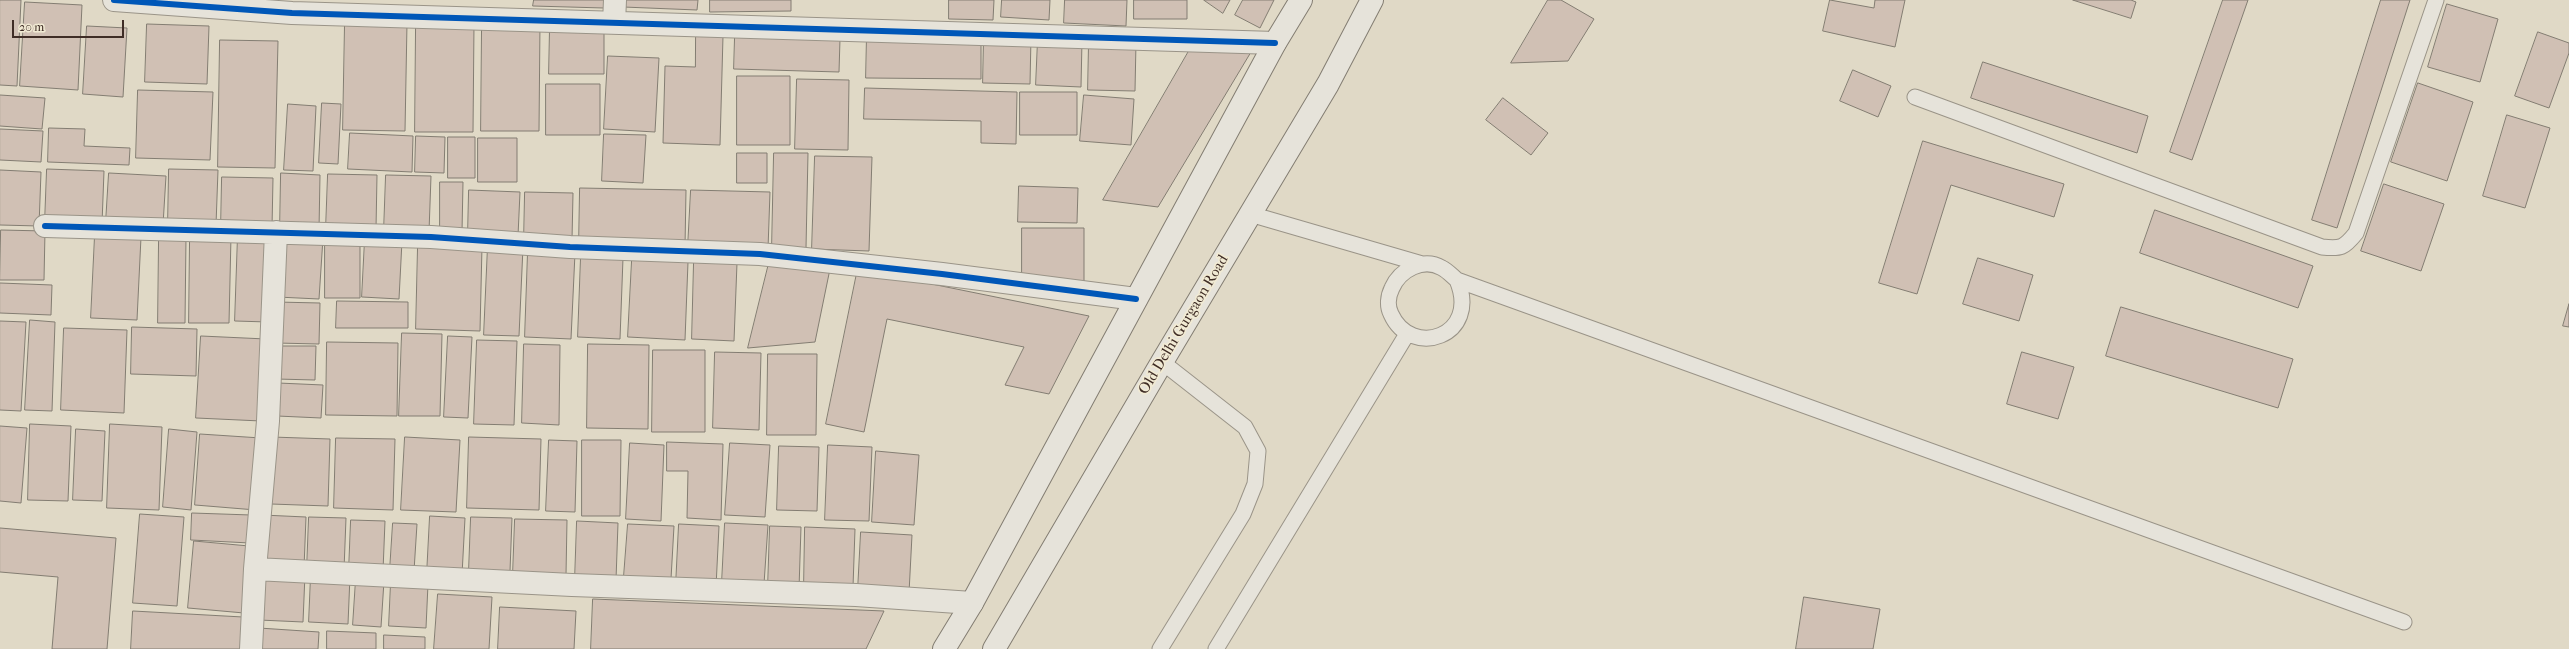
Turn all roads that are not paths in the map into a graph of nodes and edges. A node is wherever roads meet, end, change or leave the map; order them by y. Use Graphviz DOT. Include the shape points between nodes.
graph roads {
  1 [pos="114,0"];
  2 [pos="615,0"];
  3 [pos="1301,0"];
  4 [pos="1372,0"];
  5 [pos="2436,0"];
  6 [pos="614,23"];
  7 [pos="1275,43"];
  8 [pos="1915,97"];
  9 [pos="1250,214"];
  10 [pos="44,226"];
  11 [pos="276,232"];
  12 [pos="1422,264"];
  13 [pos="1457,280"];
  14 [pos="1136,299"];
  15 [pos="1407,334"];
  16 [pos="1162,362"];
  17 [pos="255,569"];
  18 [pos="972,603"];
  19 [pos="2404,622"];
  20 [pos="251,649"];
  21 [pos="944,649"];
  22 [pos="994,649"];
  23 [pos="1160,649"];
  24 [pos="1216,649"];
  1 -- 6 [label="street" via="292,13"];
  2 -- 6 [label="street"];
  3 -- 7 [label="street"];
  4 -- 9 [label="street, Old Delhi Gurgaon Road" via="1328,84"];
  5 -- 8 [label="lane" via="2356,233 2347,244 2338,249 2322,247"];
  6 -- 7 [label="street"];
  7 -- 14 [label="street"];
  9 -- 12 [label="lane"];
  9 -- 16 [label="street, Old Delhi Gurgaon Road"];
  10 -- 11 [label="street"];
  11 -- 14 [label="street" via="431,237 570,247 760,254"];
  11 -- 17 [label="street" via="268,421"];
  12 -- 13 [label="lane" via="1442,267"];
  12 -- 15 [label="lane" via="1408,269 1396,279 1389,293 1389,309 1395,323"];
  13 -- 15 [label="lane" via="1463,295 1462,312 1454,327 1440,336 1424,339"];
  13 -- 19 [label="lane"];
  14 -- 18 [label="street"];
  15 -- 24 [label="lane"];
  16 -- 22 [label="street, Old Delhi Gurgaon Road"];
  16 -- 23 [label="lane" via="1245,427 1258,451 1255,484 1243,514"];
  17 -- 18 [label="street" via="572,585 856,595"];
  17 -- 20 [label="street"];
  18 -- 21 [label="street"];
}
